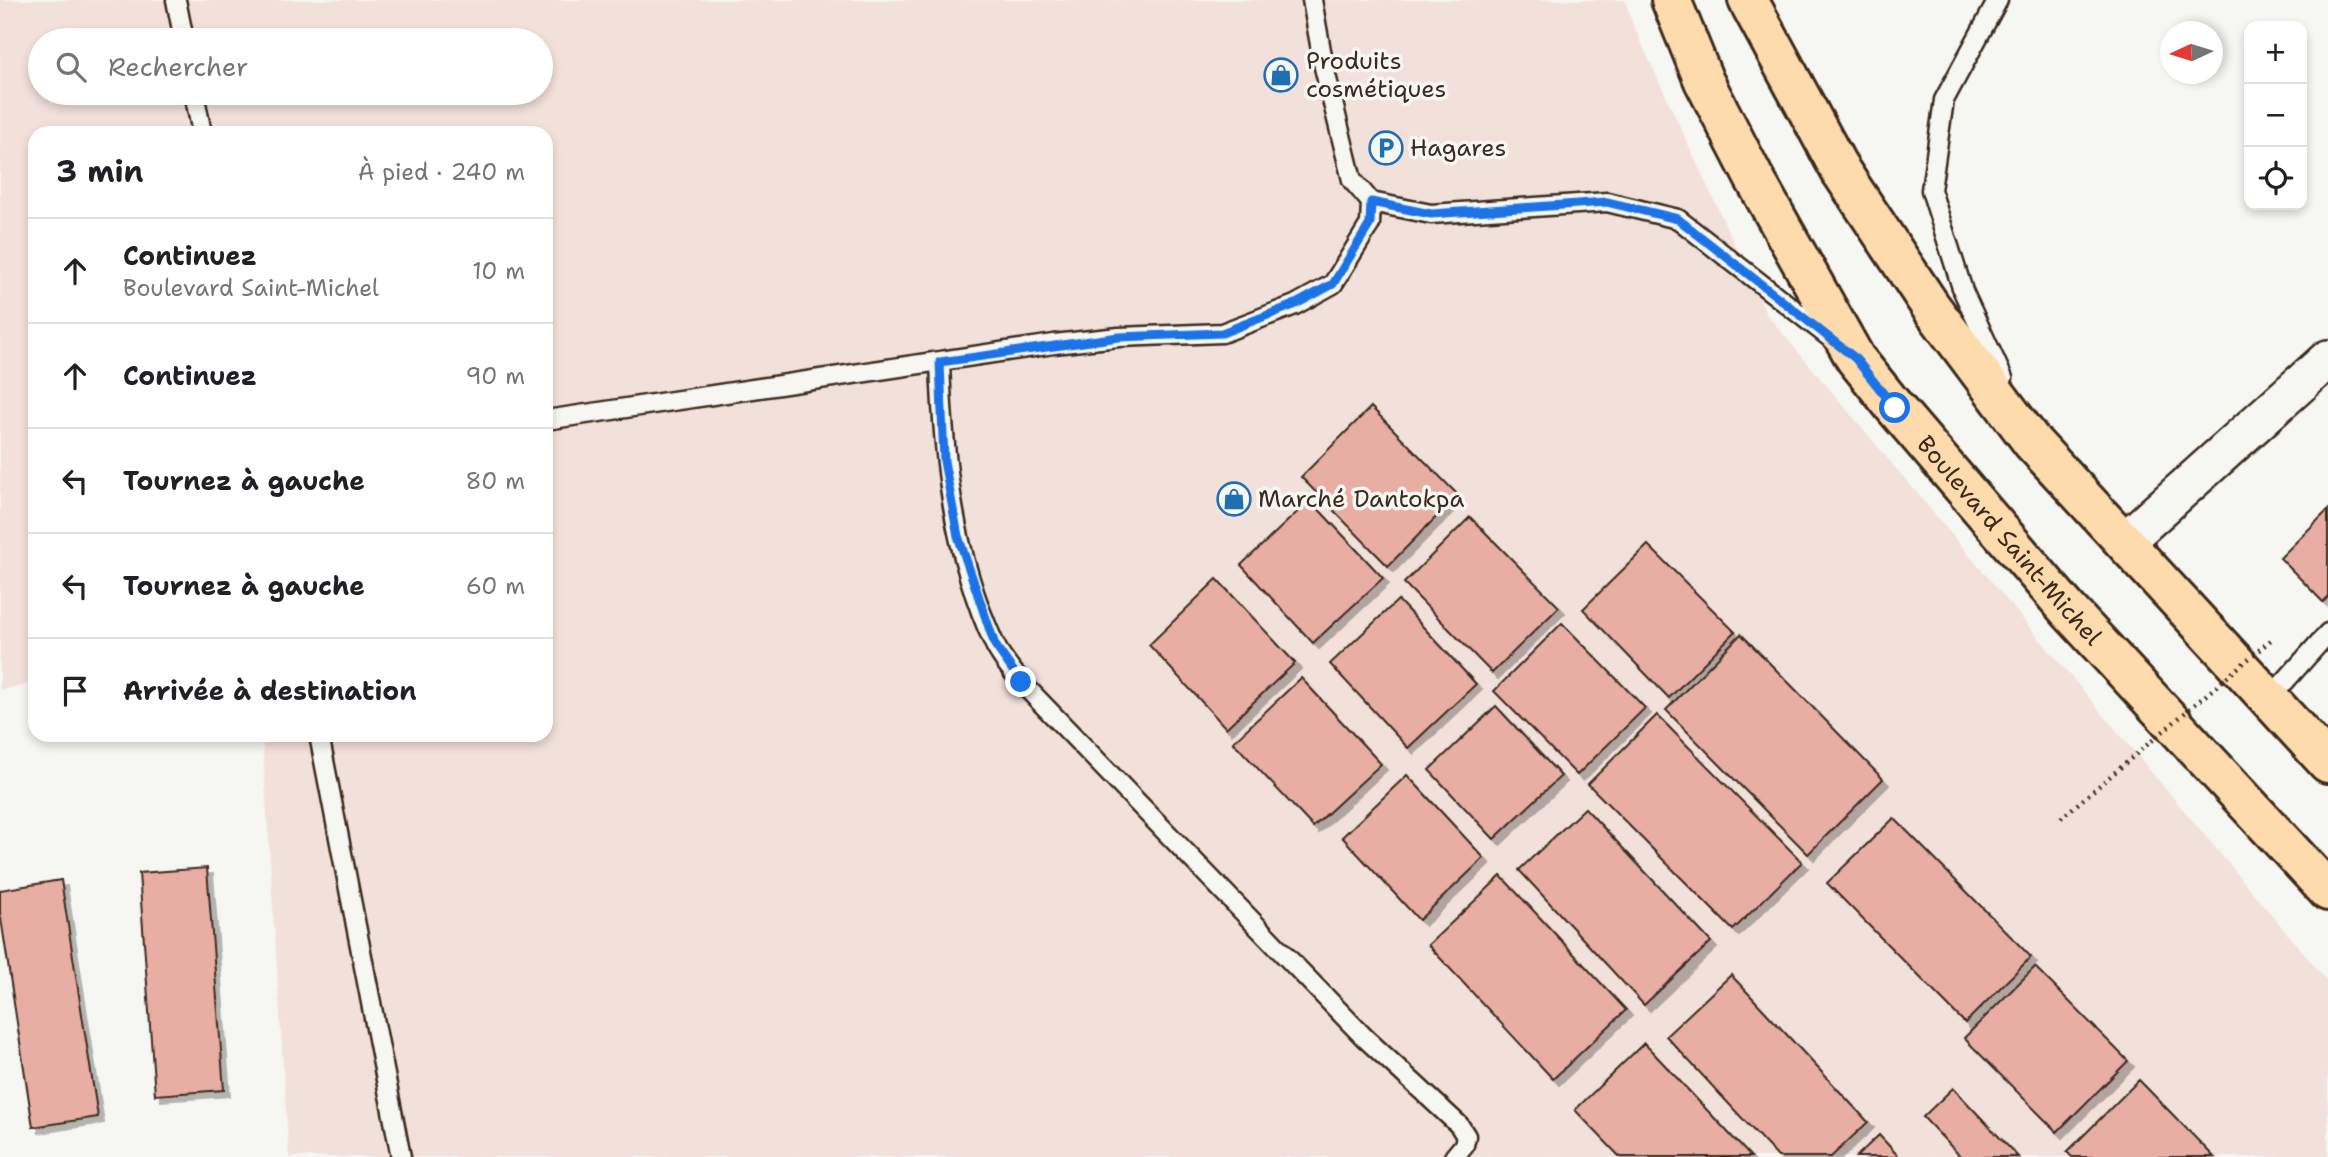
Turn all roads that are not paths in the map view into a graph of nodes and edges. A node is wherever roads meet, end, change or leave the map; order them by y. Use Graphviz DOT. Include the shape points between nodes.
graph roads {
  1 [pos="176,0"];
  2 [pos="1312,0"];
  3 [pos="1671,0"];
  4 [pos="1748,0"];
  5 [pos="1998,0"];
  6 [pos="182,28"];
  7 [pos="196,105"];
  8 [pos="201,126"];
  9 [pos="1371,202"];
  10 [pos="1855,358"];
  11 [pos="2328,359"];
  12 [pos="940,362"];
  13 [pos="553,419"];
  14 [pos="2032,442"];
  15 [pos="2124,541"];
  16 [pos="2328,633"];
  17 [pos="2269,699"];
  18 [pos="320,742"];
  19 [pos="2328,763"];
  20 [pos="2328,891"];
  21 [pos="401,1157"];
  22 [pos="1454,1157"];
  1 -- 6 [label="lane"];
  2 -- 9 [label="lane" via="1352,180"];
  3 -- 10 [label="main road, Boulevard Saint-Michel" via="1704,80 1753,176"];
  4 -- 14 [label="main road" via="1840,170 1931,307"];
  5 -- 14 [label="lane" via="1944,100 1931,190 1963,291"];
  7 -- 8 [label="lane"];
  9 -- 10 [label="lane" via="1431,214 1607,202 1678,219"];
  9 -- 12 [label="lane" via="1370,224 1333,284 1222,333 1119,337"];
  10 -- 20 [label="main road, Boulevard Saint-Michel" via="2068,610"];
  11 -- 15 [label="street"];
  12 -- 13 [label="lane"];
  12 -- 22 [label="lane" via="944,461 958,536 995,645 1021,682 1364,1037 1459,1125 1466,1136"];
  14 -- 15 [label="main road"];
  15 -- 17 [label="main road"];
  16 -- 17 [label="lane"];
  17 -- 19 [label="main road"];
  18 -- 21 [label="lane"];
}
